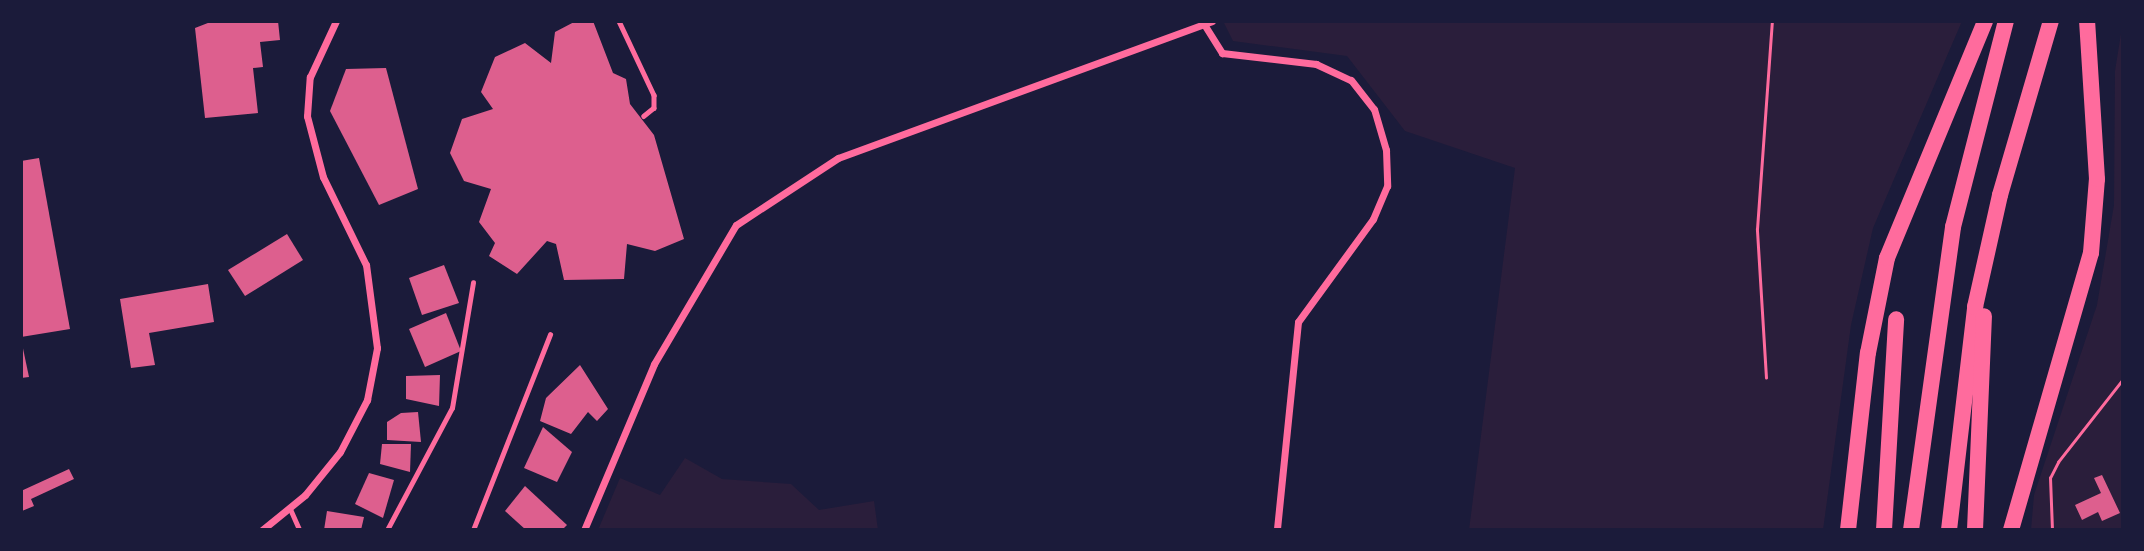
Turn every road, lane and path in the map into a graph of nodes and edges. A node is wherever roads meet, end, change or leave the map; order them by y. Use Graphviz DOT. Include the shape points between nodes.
graph roads {
  1 [pos="335,21"];
  2 [pos="619,21"];
  3 [pos="1212,21"];
  4 [pos="1772,21"];
  5 [pos="1984,21"];
  6 [pos="2006,21"];
  7 [pos="2051,21"];
  8 [pos="2087,21"];
  9 [pos="1203,24"];
  10 [pos="644,116"];
  11 [pos="473,283"];
  12 [pos="1980,311"];
  13 [pos="1896,319"];
  14 [pos="550,335"];
  15 [pos="1766,378"];
  16 [pos="2123,379"];
  17 [pos="290,508"];
  18 [pos="262,530"];
  19 [pos="300,530"];
  20 [pos="387,530"];
  21 [pos="473,530"];
  22 [pos="584,530"];
  23 [pos="1278,530"];
  24 [pos="1848,530"];
  25 [pos="1884,530"];
  26 [pos="1911,530"];
  27 [pos="1949,530"];
  28 [pos="1975,530"];
  29 [pos="2011,530"];
  30 [pos="2052,530"];
  1 -- 17 [label="street" via="310,77 307,116 323,177 366,265 377,348 367,400 340,452"];
  2 -- 10 [label="lane" via="654,95 653,108"];
  3 -- 9 [label="street"];
  4 -- 15 [label="path" via="1757,229"];
  5 -- 24 [label="highway" via="1887,258 1868,354"];
  6 -- 26 [label="highway" via="1953,227"];
  7 -- 12 [label="highway" via="2000,195"];
  8 -- 29 [label="highway" via="2097,178 2091,253"];
  9 -- 22 [label="street" via="838,158 736,225 653,364"];
  9 -- 23 [label="street" via="1222,53 1316,64 1351,80 1374,109 1386,150 1387,186 1373,219 1298,322"];
  11 -- 20 [label="lane" via="452,408"];
  12 -- 27 [label="highway" via="1959,423"];
  12 -- 28 [label="highway"];
  13 -- 25 [label="highway"];
  14 -- 21 [label="lane"];
  16 -- 30 [label="path" via="2057,462 2050,478"];
  17 -- 18 [label="street"];
  17 -- 19 [label="lane"];
}
